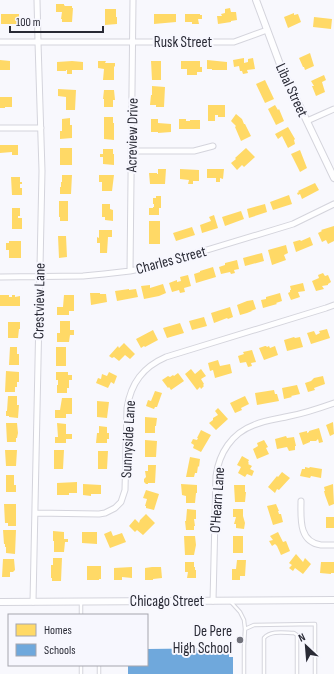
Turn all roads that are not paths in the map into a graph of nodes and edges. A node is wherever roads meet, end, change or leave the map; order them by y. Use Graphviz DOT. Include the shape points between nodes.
graph roads {
  1 [pos="38,0"];
  2 [pos="133,0"];
  3 [pos="256,0"];
  4 [pos="267,30"];
  5 [pos="0,42"];
  6 [pos="38,42"];
  7 [pos="133,42"];
  8 [pos="334,109"];
  9 [pos="307,121"];
  10 [pos="0,128"];
  11 [pos="41,128"];
  12 [pos="213,146"];
  13 [pos="132,151"];
  14 [pos="334,178"];
  15 [pos="334,204"];
  16 [pos="130,271"];
  17 [pos="0,277"];
  18 [pos="40,277"];
  19 [pos="334,304"];
  20 [pos="334,403"];
  21 [pos="301,500"];
  22 [pos="34,513"];
  23 [pos="334,545"];
  24 [pos="334,600"];
  25 [pos="213,601"];
  26 [pos="230,601"];
  27 [pos="0,602"];
  28 [pos="33,602"];
  29 [pos="81,602"];
  30 [pos="81,614"];
  31 [pos="245,629"];
  32 [pos="244,674"];
  33 [pos="264,674"];
  34 [pos="297,674"];
  35 [pos="315,674"];
  1 -- 6 [label="street, Crestview Lane"];
  2 -- 7 [label="street, Acreview Drive"];
  3 -- 4 [label="street, Libal Street"];
  4 -- 7 [label="street, Rusk Street" via="234,42"];
  4 -- 9 [label="street, Libal Street" via="281,67"];
  5 -- 6 [label="street, Rusk Street"];
  6 -- 7 [label="street, Rusk Street"];
  6 -- 11 [label="street, Crestview Lane"];
  7 -- 13 [label="street, Acreview Drive"];
  8 -- 9 [label="street"];
  9 -- 14 [label="street, Libal Street"];
  10 -- 11 [label="street"];
  11 -- 18 [label="street, Crestview Lane"];
  12 -- 13 [label="street" via="194,151"];
  13 -- 16 [label="street, Acreview Drive"];
  15 -- 16 [label="street, Charles Street" via="293,224"];
  16 -- 18 [label="street, Charles Street"];
  17 -- 18 [label="street, Charles Street"];
  18 -- 22 [label="street, Crestview Lane"];
  19 -- 22 [label="street, Sunnyside Lane" via="154,363 136,381 129,398 125,490 121,502 110,511 99,514"];
  20 -- 25 [label="street, O'Hearn Lane" via="254,425 237,434 225,449 216,476"];
  21 -- 23 [label="street" via="302,528 308,537 318,544"];
  22 -- 28 [label="street, Crestview Lane"];
  24 -- 26 [label="street, Chicago Street"];
  25 -- 26 [label="street, Chicago Street"];
  25 -- 29 [label="street, Chicago Street"];
  26 -- 31 [label="lane" via="240,612"];
  27 -- 28 [label="street, Chicago Street"];
  28 -- 29 [label="street, Chicago Street"];
  29 -- 30 [label="lane"];
  31 -- 32 [label="lane"];
  31 -- 35 [label="lane" via="254,625 315,624"];
  33 -- 34 [label="lane" via="264,638 272,633 297,635"];
}
